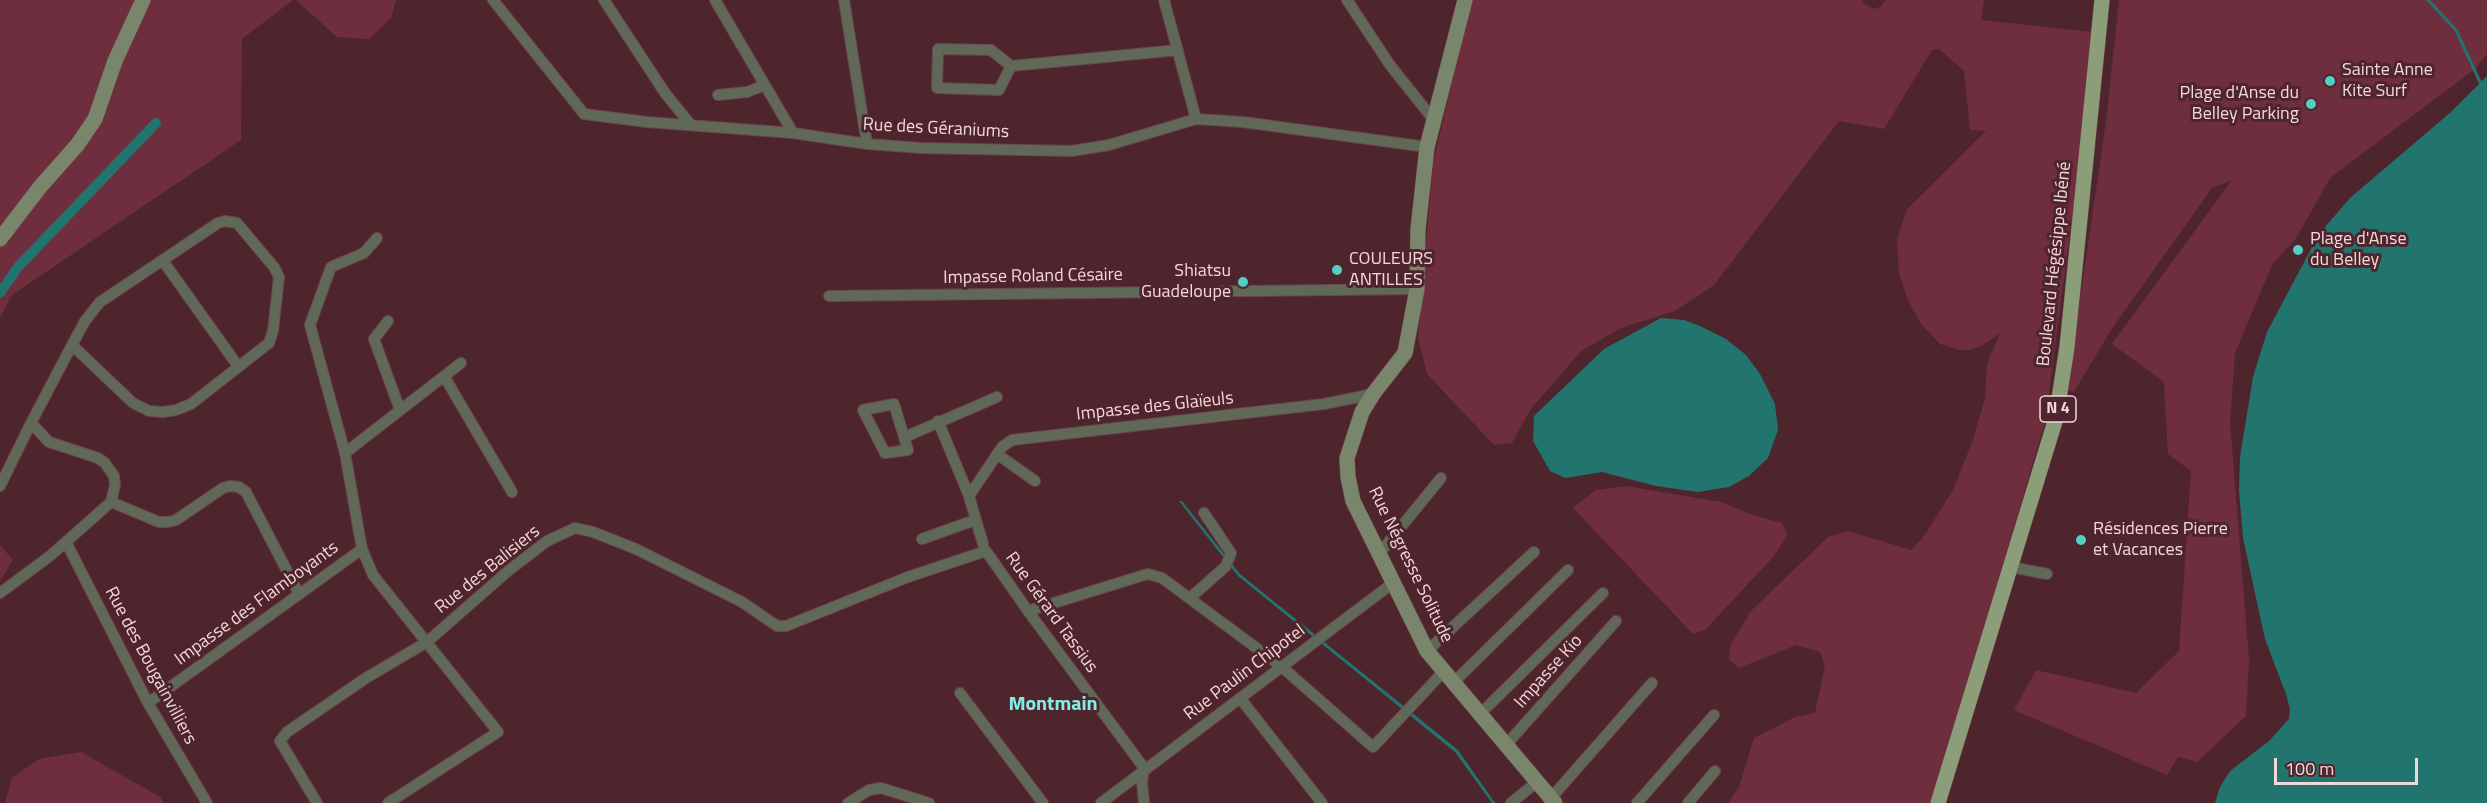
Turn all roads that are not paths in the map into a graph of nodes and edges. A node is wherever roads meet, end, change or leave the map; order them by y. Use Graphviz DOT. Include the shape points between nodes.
graph roads {
  1 [pos="143,0"];
  2 [pos="493,0"];
  3 [pos="604,0"];
  4 [pos="715,0"];
  5 [pos="844,0"];
  6 [pos="1164,0"];
  7 [pos="1347,0"];
  8 [pos="1465,0"];
  9 [pos="2102,0"];
  10 [pos="1178,50"];
  11 [pos="1011,66"];
  12 [pos="765,85"];
  13 [pos="718,95"];
  14 [pos="1196,119"];
  15 [pos="1433,119"];
  16 [pos="691,125"];
  17 [pos="793,133"];
  18 [pos="867,144"];
  19 [pos="1427,147"];
  20 [pos="0,238"];
  21 [pos="377,238"];
  22 [pos="163,261"];
  23 [pos="1417,289"];
  24 [pos="829,296"];
  25 [pos="388,321"];
  26 [pos="72,345"];
  27 [pos="461,363"];
  28 [pos="238,366"];
  29 [pos="444,376"];
  30 [pos="1373,394"];
  31 [pos="996,397"];
  32 [pos="400,410"];
  33 [pos="938,421"];
  34 [pos="31,423"];
  35 [pos="905,437"];
  36 [pos="345,453"];
  37 [pos="997,454"];
  38 [pos="1441,478"];
  39 [pos="1035,481"];
  40 [pos="0,486"];
  41 [pos="512,492"];
  42 [pos="969,496"];
  43 [pos="111,502"];
  44 [pos="1204,513"];
  45 [pos="975,520"];
  46 [pos="922,539"];
  47 [pos="66,542"];
  48 [pos="983,544"];
  49 [pos="362,549"];
  50 [pos="1534,552"];
  51 [pos="1379,554"];
  52 [pos="2011,567"];
  53 [pos="1568,570"];
  54 [pos="2048,574"];
  55 [pos="1393,583"];
  56 [pos="0,593"];
  57 [pos="1603,593"];
  58 [pos="299,594"];
  59 [pos="1190,598"];
  60 [pos="1028,611"];
  61 [pos="799,621"];
  62 [pos="1616,621"];
  63 [pos="427,642"];
  64 [pos="1427,651"];
  65 [pos="1282,667"];
  66 [pos="1449,676"];
  67 [pos="1652,683"];
  68 [pos="960,693"];
  69 [pos="1240,698"];
  70 [pos="148,703"];
  71 [pos="1480,714"];
  72 [pos="1714,715"];
  73 [pos="1506,745"];
  74 [pos="1144,768"];
  75 [pos="1715,771"];
  76 [pos="1538,781"];
  77 [pos="1553,801"];
  78 [pos="1939,802"];
  79 [pos="207,803"];
  80 [pos="317,803"];
  81 [pos="388,803"];
  82 [pos="848,803"];
  83 [pos="929,803"];
  84 [pos="1043,803"];
  85 [pos="1101,803"];
  86 [pos="1144,803"];
  87 [pos="1322,803"];
  88 [pos="1511,803"];
  89 [pos="1637,803"];
  90 [pos="1688,803"];
  1 -- 20 [label="street" via="95,118"];
  2 -- 16 [label="street, Rue des Géraniums" via="584,114"];
  3 -- 16 [label="street" via="665,93"];
  4 -- 12 [label="street"];
  5 -- 18 [label="street"];
  6 -- 10 [label="street"];
  7 -- 15 [label="street" via="1390,65"];
  8 -- 15 [label="street, Rue Négresse Solitude"];
  9 -- 52 [label="main road, Boulevard Hégésippe Ibéné / N 4" via="2058,406"];
  10 -- 11 [label="street"];
  10 -- 14 [label="street"];
  11 -- 11 [label="street" via="991,50 938,49 937,88 999,90"];
  12 -- 13 [label="street" via="747,93"];
  12 -- 17 [label="street"];
  14 -- 18 [label="street, Rue des Géraniums" via="1109,145 1072,151"];
  14 -- 19 [label="street, Rue des Géraniums"];
  15 -- 19 [label="street, Rue Négresse Solitude"];
  16 -- 17 [label="street, Rue des Géraniums"];
  17 -- 18 [label="street, Rue des Géraniums"];
  19 -- 23 [label="street, Rue Négresse Solitude" via="1418,229"];
  21 -- 36 [label="street, Impasse des Flamboyants" via="364,253 331,267 310,325"];
  22 -- 26 [label="street" via="100,302"];
  22 -- 28 [label="street"];
  22 -- 28 [label="street" via="218,223 230,221 237,223 274,267 279,284 269,343"];
  23 -- 24 [label="street, Impasse Roland Césaire"];
  23 -- 30 [label="street, Rue Négresse Solitude" via="1405,353"];
  25 -- 32 [label="street" via="374,339"];
  26 -- 28 [label="street" via="133,403 148,411 163,412 191,404"];
  26 -- 34 [label="street"];
  27 -- 29 [label="street"];
  29 -- 32 [label="street"];
  29 -- 41 [label="street"];
  30 -- 37 [label="street, Impasse des Glaïeuls" via="1324,404 1012,440"];
  30 -- 51 [label="street, Rue Négresse Solitude" via="1354,432 1347,458 1350,502"];
  31 -- 33 [label="street"];
  32 -- 36 [label="street"];
  33 -- 35 [label="street"];
  33 -- 42 [label="street"];
  34 -- 40 [label="street"];
  34 -- 43 [label="street" via="49,442 105,463 114,476"];
  35 -- 35 [label="street" via="908,450 885,453 863,410 894,404"];
  36 -- 49 [label="street, Impasse des Flamboyants"];
  37 -- 39 [label="street"];
  37 -- 42 [label="street, Impasse des Glaïeuls"];
  38 -- 51 [label="street"];
  42 -- 45 [label="street"];
  43 -- 47 [label="street"];
  43 -- 58 [label="street" via="168,522 177,520 223,488 239,487 246,492"];
  44 -- 59 [label="street" via="1231,553 1226,566"];
  45 -- 46 [label="street"];
  45 -- 48 [label="street"];
  47 -- 56 [label="street"];
  47 -- 70 [label="street, Rue des Bougainvilliers"];
  49 -- 58 [label="street, Impasse des Flamboyants"];
  49 -- 63 [label="street" via="373,575"];
  50 -- 64 [label="street"];
  51 -- 55 [label="street, Rue Négresse Solitude"];
  52 -- 54 [label="street"];
  52 -- 78 [label="main road, Boulevard Hégésippe Ibéné / N 4"];
  53 -- 66 [label="street"];
  55 -- 64 [label="street, Rue Négresse Solitude"];
  55 -- 65 [label="street, Rue Paulin Chipotel"];
  57 -- 71 [label="street"];
  58 -- 70 [label="street, Impasse des Flamboyants"];
  59 -- 60 [label="street" via="1162,578 1148,574"];
  59 -- 65 [label="street"];
  60 -- 61 [label="street, Rue Gérard Tassius" via="986,551"];
  60 -- 74 [label="street, Rue Gérard Tassius"];
  61 -- 63 [label="street, Rue des Balisiers" via="777,626 742,602 636,549 575,528 547,541 508,571"];
  62 -- 73 [label="street, Impasse Kio"];
  63 -- 80 [label="street, Rue des Balisiers" via="327,704 280,741"];
  63 -- 81 [label="street" via="498,732"];
  64 -- 66 [label="street, Rue Négresse Solitude"];
  65 -- 66 [label="street" via="1373,747"];
  65 -- 69 [label="street, Rue Paulin Chipotel"];
  66 -- 71 [label="street, Rue Négresse Solitude"];
  67 -- 77 [label="street"];
  68 -- 84 [label="street"];
  69 -- 74 [label="street, Rue Paulin Chipotel"];
  69 -- 87 [label="street"];
  70 -- 79 [label="street, Rue des Bougainvilliers"];
  71 -- 73 [label="street, Rue Négresse Solitude"];
  72 -- 89 [label="street"];
  73 -- 76 [label="street, Rue Négresse Solitude"];
  74 -- 85 [label="street, Rue Paulin Chipotel"];
  74 -- 86 [label="street"];
  75 -- 90 [label="street"];
  76 -- 77 [label="street, Rue Négresse Solitude"];
  76 -- 88 [label="street"];
  82 -- 83 [label="street" via="868,790 881,788"];
}
